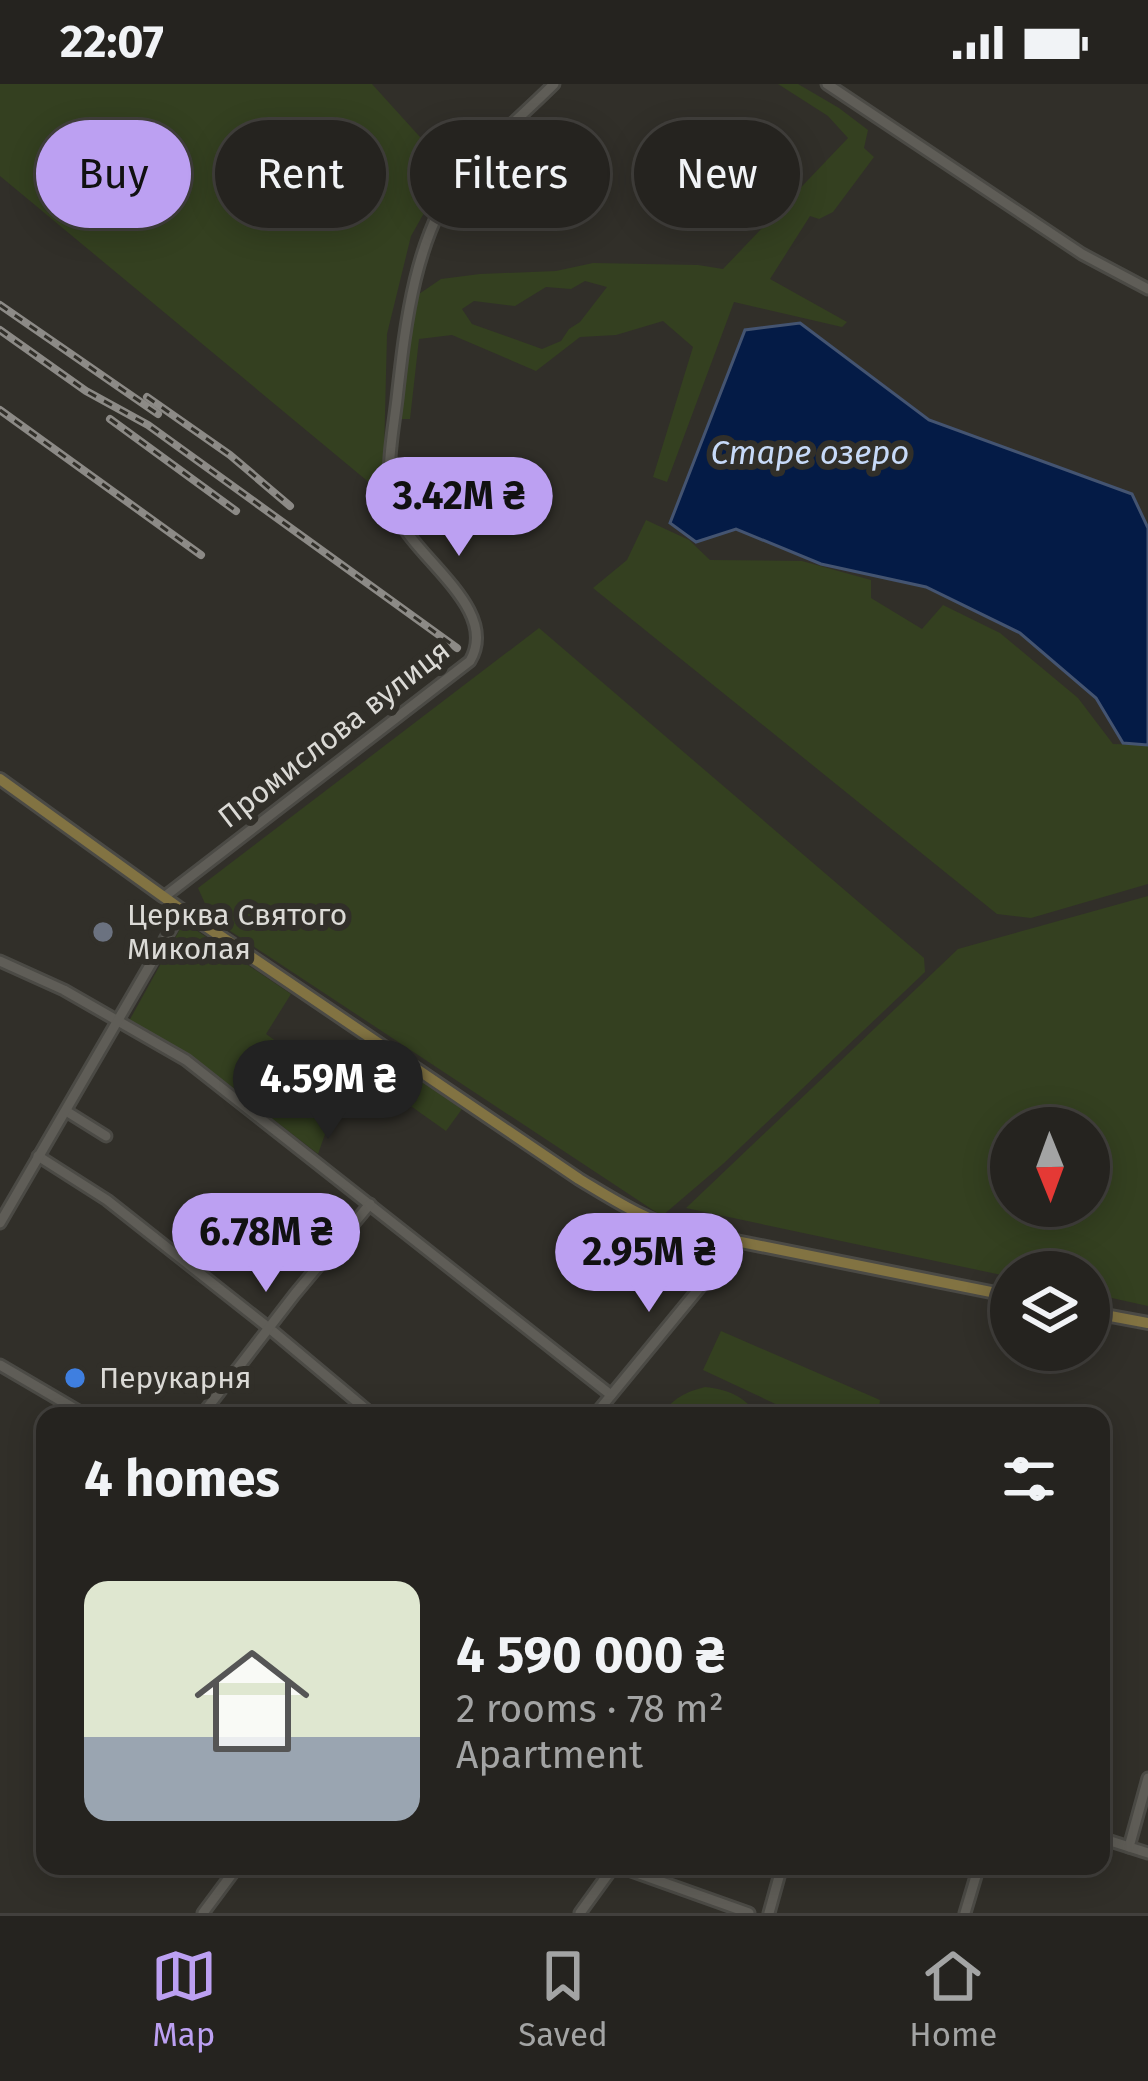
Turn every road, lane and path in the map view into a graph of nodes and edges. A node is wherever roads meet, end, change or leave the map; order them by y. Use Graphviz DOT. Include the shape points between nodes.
graph roads {
  1 [pos="554,84"];
  2 [pos="827,84"];
  3 [pos="1148,289"];
  4 [pos="0,779"];
  5 [pos="164,897"];
  6 [pos="182,910"];
  7 [pos="0,961"];
  8 [pos="119,1021"];
  9 [pos="66,1111"];
  10 [pos="106,1136"];
  11 [pos="38,1156"];
  12 [pos="370,1204"];
  13 [pos="0,1223"];
  14 [pos="738,1241"];
  15 [pos="990,1293"];
  16 [pos="1110,1316"];
  17 [pos="1148,1323"];
  18 [pos="269,1328"];
  19 [pos="0,1365"];
  20 [pos="611,1395"];
  21 [pos="72,1407"];
  22 [pos="208,1407"];
  23 [pos="363,1407"];
  24 [pos="601,1407"];
  25 [pos="1148,1778"];
  26 [pos="1110,1841"];
  27 [pos="1129,1847"];
  28 [pos="1148,1852"];
  29 [pos="231,1875"];
  30 [pos="608,1875"];
  31 [pos="641,1875"];
  32 [pos="780,1875"];
  33 [pos="976,1875"];
  34 [pos="203,1913"];
  35 [pos="580,1913"];
  36 [pos="749,1913"];
  37 [pos="769,1913"];
  38 [pos="965,1913"];
  1 -- 5 [label="street, Промислова вулиця" via="462,175 431,225 403,346 389,480 395,512 459,594 477,649"];
  2 -- 3 [label="street" via="1082,254"];
  4 -- 5 [label="main road"];
  5 -- 6 [label="main road"];
  6 -- 8 [label="street"];
  6 -- 14 [label="main road" via="620,1204 661,1225"];
  7 -- 8 [label="street"];
  8 -- 9 [label="street"];
  8 -- 12 [label="street" via="186,1060"];
  9 -- 10 [label="street"];
  9 -- 11 [label="street"];
  11 -- 13 [label="street"];
  11 -- 18 [label="street"];
  12 -- 18 [label="street"];
  12 -- 20 [label="street"];
  14 -- 15 [label="main road"];
  14 -- 20 [label="street"];
  16 -- 17 [label="main road"];
  18 -- 22 [label="street"];
  18 -- 23 [label="street"];
  19 -- 21 [label="street"];
  20 -- 24 [label="street"];
  25 -- 27 [label="street"];
  26 -- 27 [label="street"];
  27 -- 28 [label="street"];
  29 -- 34 [label="street"];
  30 -- 35 [label="street"];
  31 -- 36 [label="street"];
  32 -- 37 [label="street"];
  33 -- 38 [label="street"];
}
